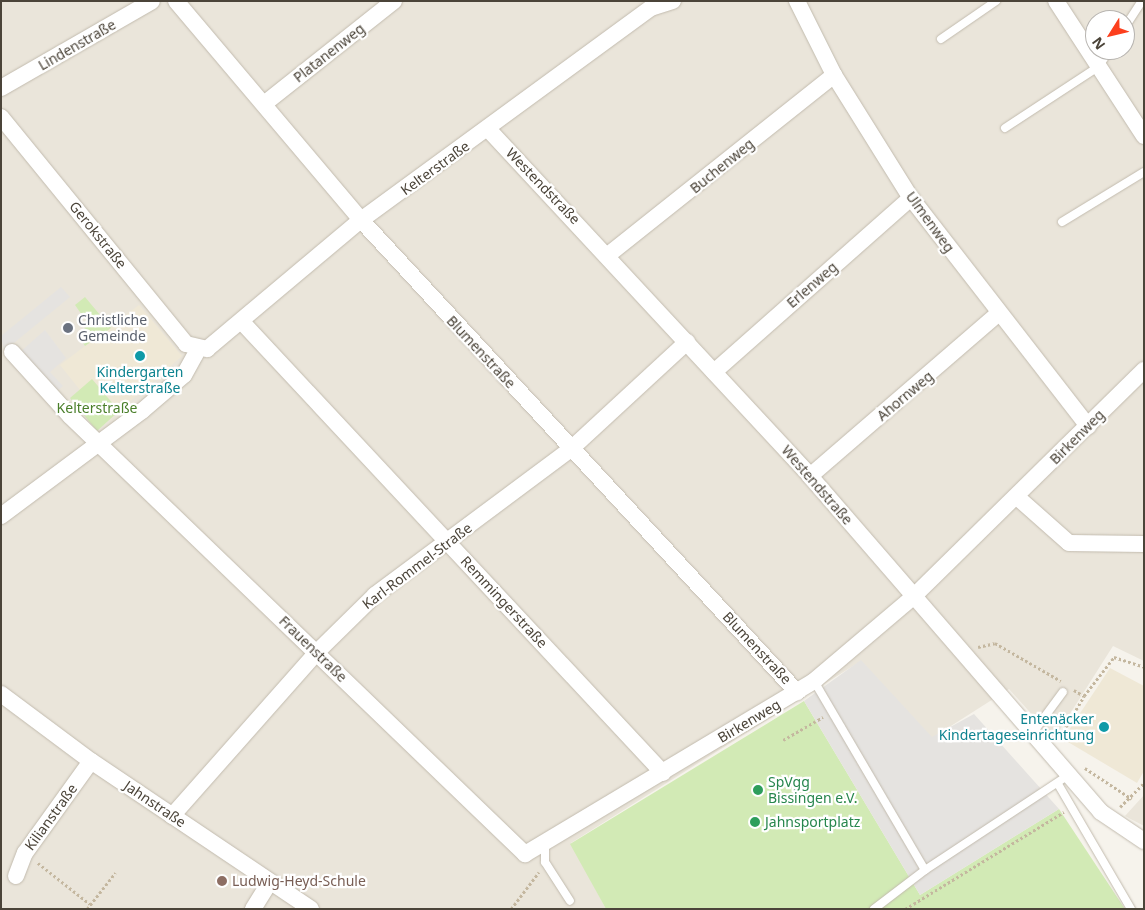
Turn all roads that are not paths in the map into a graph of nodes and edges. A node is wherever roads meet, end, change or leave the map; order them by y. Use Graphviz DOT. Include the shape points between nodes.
graph roads {
  1 [pos="152,1"];
  2 [pos="176,1"];
  3 [pos="394,1"];
  4 [pos="673,1"];
  5 [pos="797,1"];
  6 [pos="996,1"];
  7 [pos="1056,1"];
  8 [pos="648,5"];
  9 [pos="941,39"];
  10 [pos="1103,60"];
  11 [pos="1098,67"];
  12 [pos="834,75"];
  13 [pos="1,88"];
  14 [pos="264,104"];
  15 [pos="1,117"];
  16 [pos="1005,128"];
  17 [pos="488,129"];
  18 [pos="1144,136"];
  19 [pos="1144,172"];
  20 [pos="911,198"];
  21 [pos="361,220"];
  22 [pos="1062,222"];
  23 [pos="608,255"];
  24 [pos="998,314"];
  25 [pos="242,322"];
  26 [pos="687,342"];
  27 [pos="198,350"];
  28 [pos="12,352"];
  29 [pos="714,372"];
  30 [pos="1141,377"];
  31 [pos="1088,426"];
  32 [pos="100,446"];
  33 [pos="570,449"];
  34 [pos="810,476"];
  35 [pos="1016,497"];
  36 [pos="1,516"];
  37 [pos="448,542"];
  38 [pos="1144,544"];
  39 [pos="913,597"];
  40 [pos="317,652"];
  41 [pos="814,681"];
  42 [pos="797,692"];
  43 [pos="1063,692"];
  44 [pos="1,694"];
  45 [pos="1032,734"];
  46 [pos="91,761"];
  47 [pos="663,773"];
  48 [pos="1064,779"];
  49 [pos="172,816"];
  50 [pos="1144,841"];
  51 [pos="545,845"];
  52 [pos="525,854"];
  53 [pos="925,870"];
  54 [pos="16,876"];
  55 [pos="270,882"];
  56 [pos="570,901"];
  57 [pos="253,909"];
  58 [pos="311,909"];
  59 [pos="874,909"];
  60 [pos="1131,909"];
  1 -- 13 [label="street, Lindenstraße"];
  2 -- 14 [label="street, Blumenstraße"];
  3 -- 14 [label="street, Platanenweg"];
  4 -- 8 [label="street, Kelterstraße"];
  5 -- 12 [label="street, Ulmenweg"];
  6 -- 9 [label="lane"];
  7 -- 11 [label="street"];
  8 -- 17 [label="street, Kelterstraße"];
  10 -- 11 [label="lane"];
  11 -- 16 [label="lane"];
  11 -- 18 [label="street"];
  12 -- 20 [label="street, Ulmenweg"];
  12 -- 23 [label="street, Buchenweg"];
  14 -- 21 [label="street, Blumenstraße"];
  15 -- 27 [label="street, Gerokstraße" via="186,344"];
  17 -- 21 [label="street, Kelterstraße"];
  17 -- 23 [label="street, Westendstraße"];
  19 -- 22 [label="lane"];
  20 -- 24 [label="street, Ulmenweg"];
  20 -- 29 [label="street, Erlenweg"];
  21 -- 25 [label="street, Kelterstraße"];
  21 -- 33 [label="street, Blumenstraße"];
  23 -- 26 [label="street, Westendstraße"];
  24 -- 31 [label="street, Ulmenweg"];
  24 -- 34 [label="street, Ahornweg"];
  25 -- 27 [label="street, Kelterstraße" via="216,344"];
  25 -- 37 [label="street, Remmingerstraße"];
  26 -- 29 [label="street, Westendstraße"];
  26 -- 33 [label="street, Karl-Rommel-Straße"];
  27 -- 32 [label="street" via="184,375"];
  28 -- 32 [label="street, Frauenstraße"];
  29 -- 34 [label="street, Westendstraße"];
  30 -- 31 [label="street, Birkenweg"];
  31 -- 35 [label="street, Birkenweg"];
  32 -- 36 [label="street"];
  32 -- 40 [label="street, Frauenstraße"];
  33 -- 37 [label="street, Karl-Rommel-Straße"];
  33 -- 42 [label="street, Blumenstraße"];
  34 -- 39 [label="street, Westendstraße"];
  35 -- 38 [label="street" via="1069,543"];
  35 -- 39 [label="street, Birkenweg"];
  37 -- 40 [label="street, Karl-Rommel-Straße" via="375,595"];
  37 -- 47 [label="street, Remmingerstraße"];
  39 -- 41 [label="street, Birkenweg"];
  39 -- 45 [label="street, Westendstraße"];
  40 -- 49 [label="street, Karl-Rommel-Straße"];
  40 -- 52 [label="street, Frauenstraße"];
  41 -- 42 [label="street, Birkenweg"];
  41 -- 53 [label="lane, Blumenstraße"];
  42 -- 47 [label="street, Birkenweg"];
  43 -- 45 [label="lane"];
  44 -- 46 [label="street, Jahnstraße"];
  45 -- 48 [label="street, Westendstraße"];
  46 -- 49 [label="street, Jahnstraße"];
  46 -- 54 [label="street, Kilianstraße" via="25,853"];
  47 -- 51 [label="street, Birkenweg"];
  48 -- 50 [label="street, Westendstraße" via="1106,816"];
  48 -- 53 [label="lane"];
  48 -- 60 [label="lane" via="1073,807"];
  49 -- 55 [label="street, Jahnstraße"];
  51 -- 52 [label="street, Birkenweg"];
  51 -- 56 [label="lane" via="545,862"];
  53 -- 59 [label="lane"];
  55 -- 57 [label="street"];
  55 -- 58 [label="street, Jahnstraße"];
}
